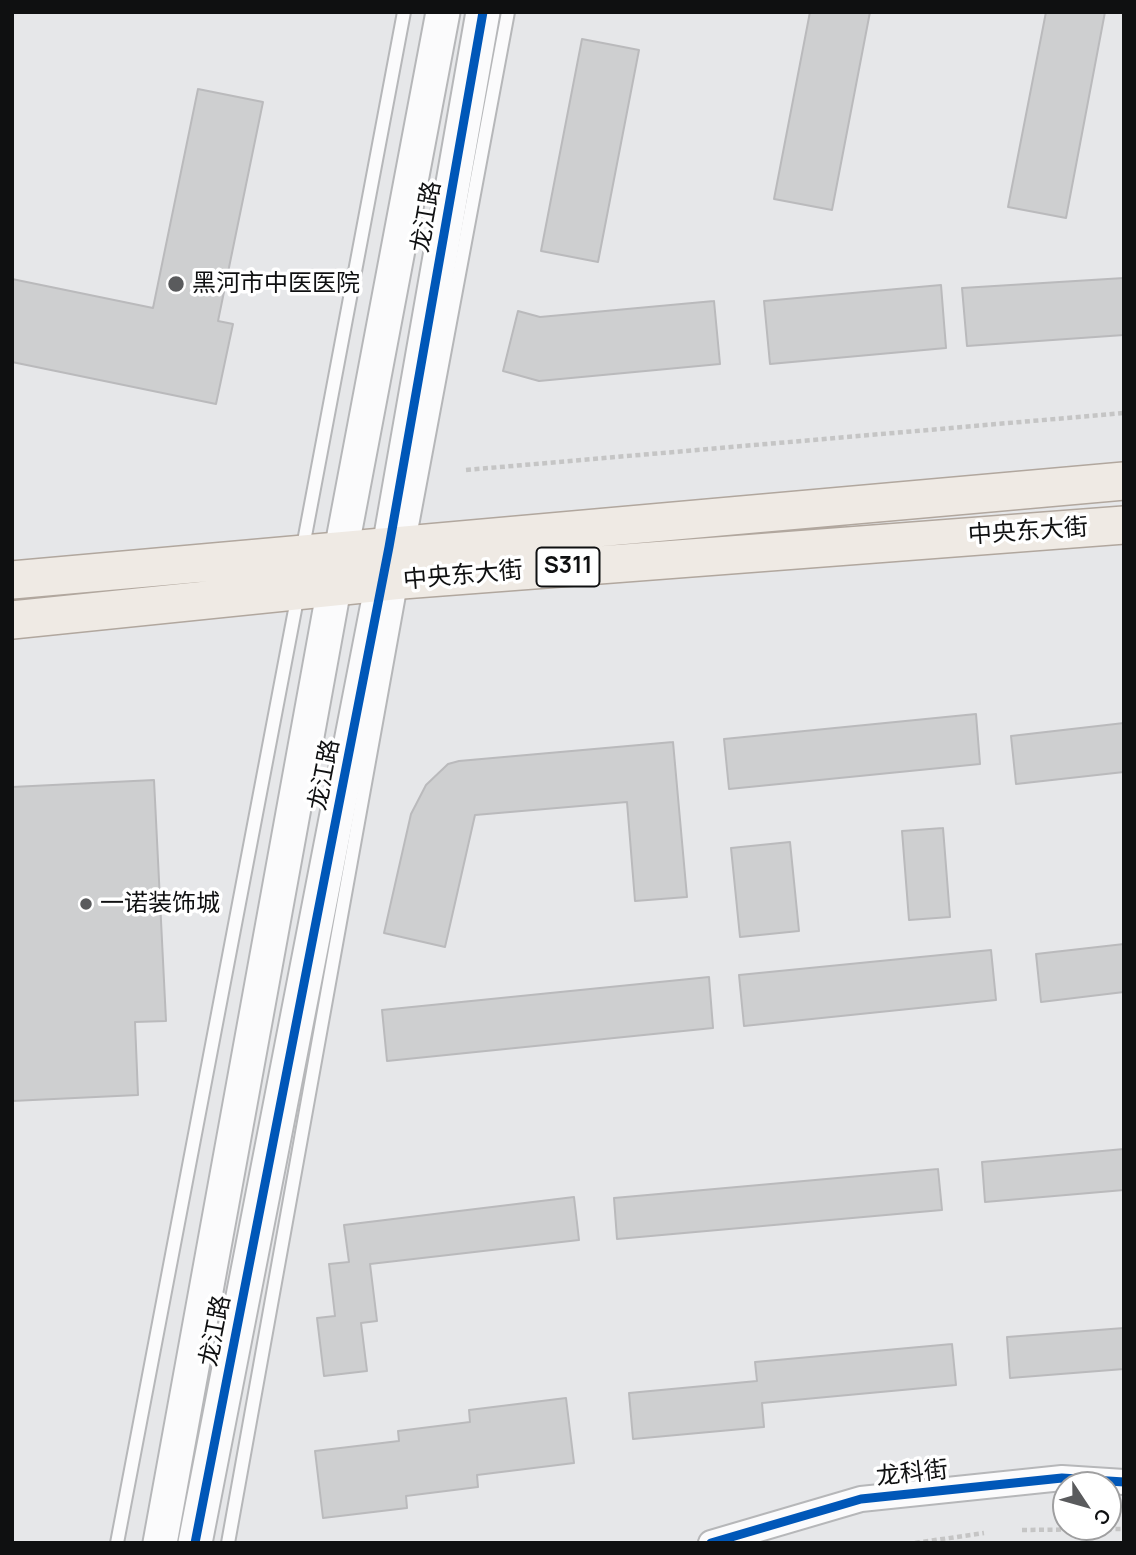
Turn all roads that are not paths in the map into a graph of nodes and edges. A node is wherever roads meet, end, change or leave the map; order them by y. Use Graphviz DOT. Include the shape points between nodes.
graph roads {
  1 [pos="404,12"];
  2 [pos="443,12"];
  3 [pos="483,12"];
  4 [pos="508,12"];
  5 [pos="1124,481"];
  6 [pos="1124,525"];
  7 [pos="342,550"];
  8 [pos="399,563"];
  9 [pos="300,573"];
  10 [pos="12,580"];
  11 [pos="334,588"];
  12 [pos="12,620"];
  13 [pos="1124,1482"];
  14 [pos="721,1541"];
  15 [pos="117,1543"];
  16 [pos="160,1543"];
  17 [pos="195,1543"];
  18 [pos="228,1543"];
  1 -- 9 [label="lane"];
  2 -- 7 [label="street, 龙江路"];
  3 -- 8 [label="street, 龙江路"];
  4 -- 8 [label="lane"];
  5 -- 8 [label="main road"];
  6 -- 8 [label="main road, 中央东大街 / S311"];
  7 -- 8 [label="main road"];
  7 -- 9 [label="main road"];
  7 -- 11 [label="street, 龙江路"];
  8 -- 11 [label="main road, 中央东大街 / S311"];
  8 -- 17 [label="street, 龙江路"];
  8 -- 18 [label="lane"];
  9 -- 10 [label="main road"];
  9 -- 11 [label="main road, 中央东大街 / S311"];
  9 -- 12 [label="main road, 中央东大街 / S311"];
  9 -- 15 [label="lane"];
  11 -- 16 [label="street, 龙江路"];
  13 -- 14 [label="street, 龙科街" via="1062,1478 861,1499"];
}
